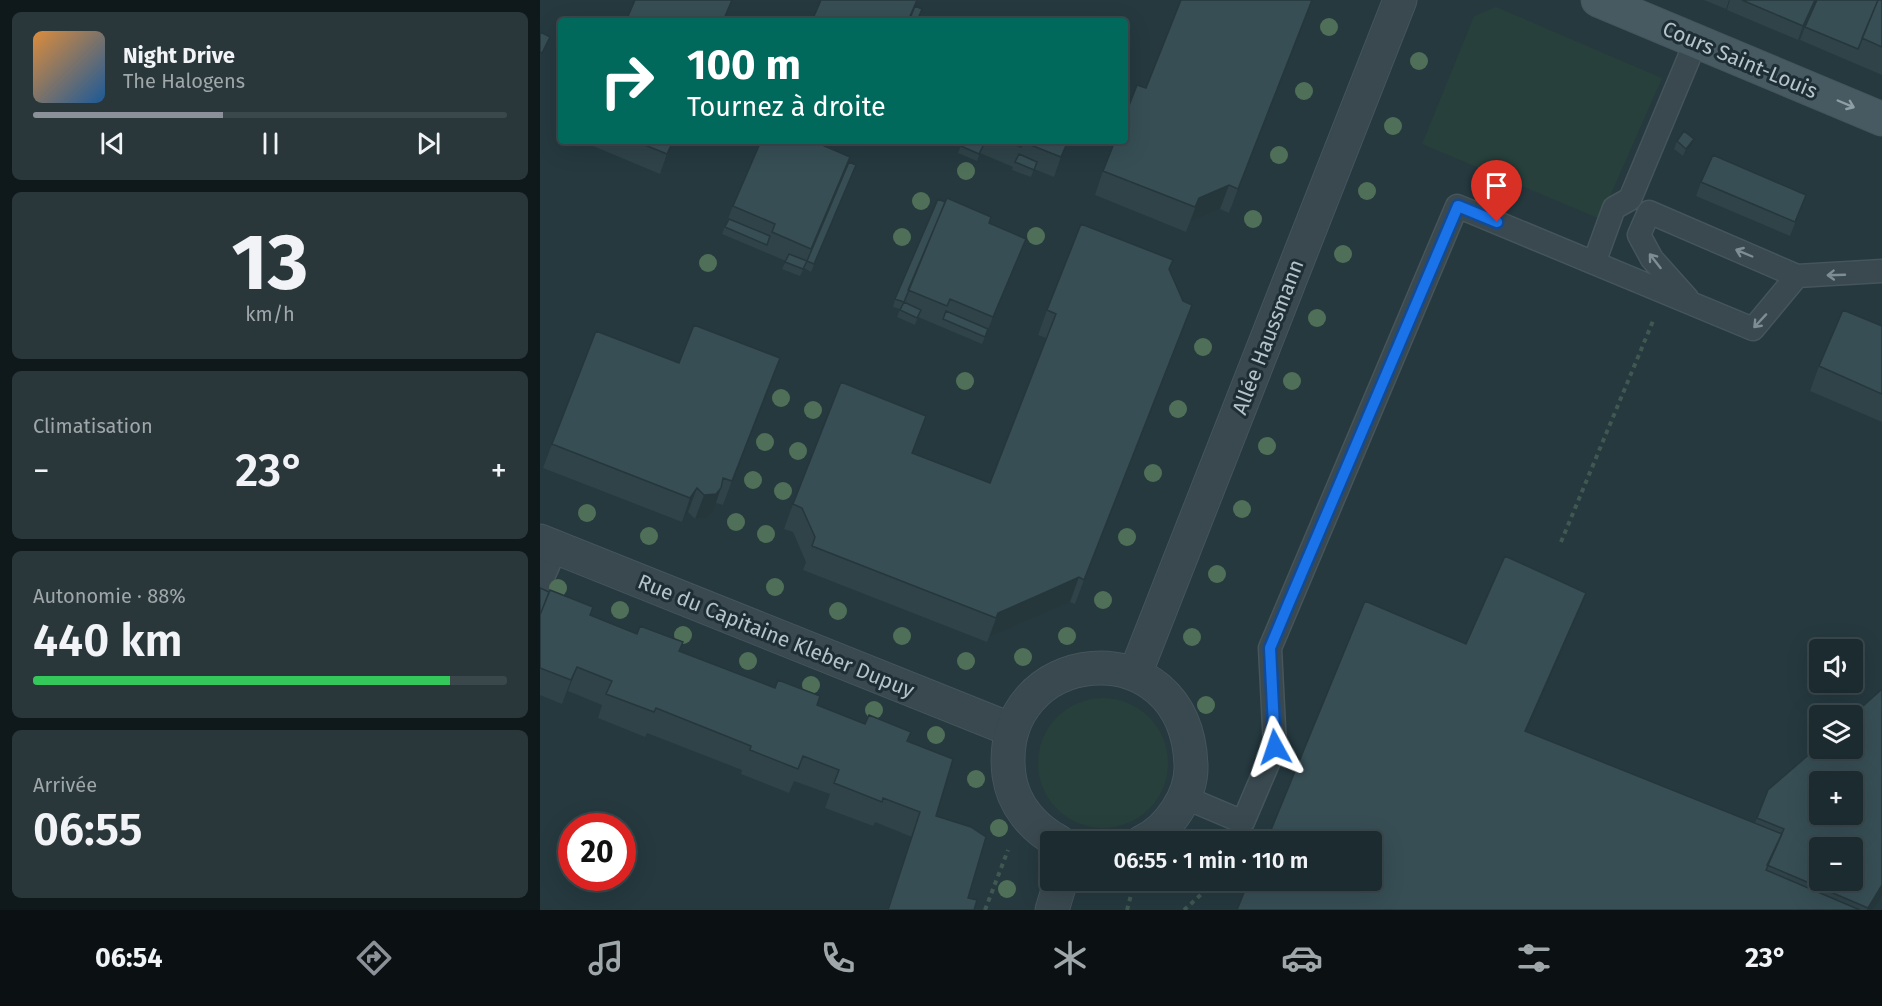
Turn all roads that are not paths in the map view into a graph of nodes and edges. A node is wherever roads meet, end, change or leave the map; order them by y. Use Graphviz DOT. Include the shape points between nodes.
graph roads {
  1 [pos="1400,0"];
  2 [pos="1598,0"];
  3 [pos="1696,41"];
  4 [pos="1882,119"];
  5 [pos="1594,263"];
  6 [pos="1880,267"];
  7 [pos="1797,276"];
  8 [pos="1692,303"];
  9 [pos="548,544"];
  10 [pos="540,584"];
  11 [pos="1135,674"];
  12 [pos="1012,730"];
  13 [pos="1184,797"];
  14 [pos="1042,831"];
  15 [pos="1156,831"];
  16 [pos="1058,891"];
  17 [pos="1052,910"];
  1 -- 11 [label="street, Allée Haussmann"];
  2 -- 3 [label="main road, Cours Saint-Louis"];
  3 -- 4 [label="main road, Cours Saint-Louis, one-way"];
  3 -- 5 [label="lane" via="1630,199 1614,208"];
  5 -- 8 [label="lane"];
  5 -- 13 [label="lane" via="1458,206 1270,648 1275,747 1243,822"];
  6 -- 7 [label="lane, one-way"];
  7 -- 8 [label="lane, one-way" via="1753,329"];
  7 -- 8 [label="lane" via="1648,212 1639,235 1653,259"];
  9 -- 10 [label="lane"];
  9 -- 12 [label="street, Rue du Capitaine Kleber Dupuy"];
  11 -- 12 [label="street" via="1105,667 1075,670 1048,682 1026,704"];
  11 -- 13 [label="street" via="1160,689 1179,712 1190,740 1191,771"];
  12 -- 14 [label="street" via="1007,759 1011,787 1024,814"];
  13 -- 15 [label="street" via="1168,822"];
  16 -- 17 [label="street"];
}
